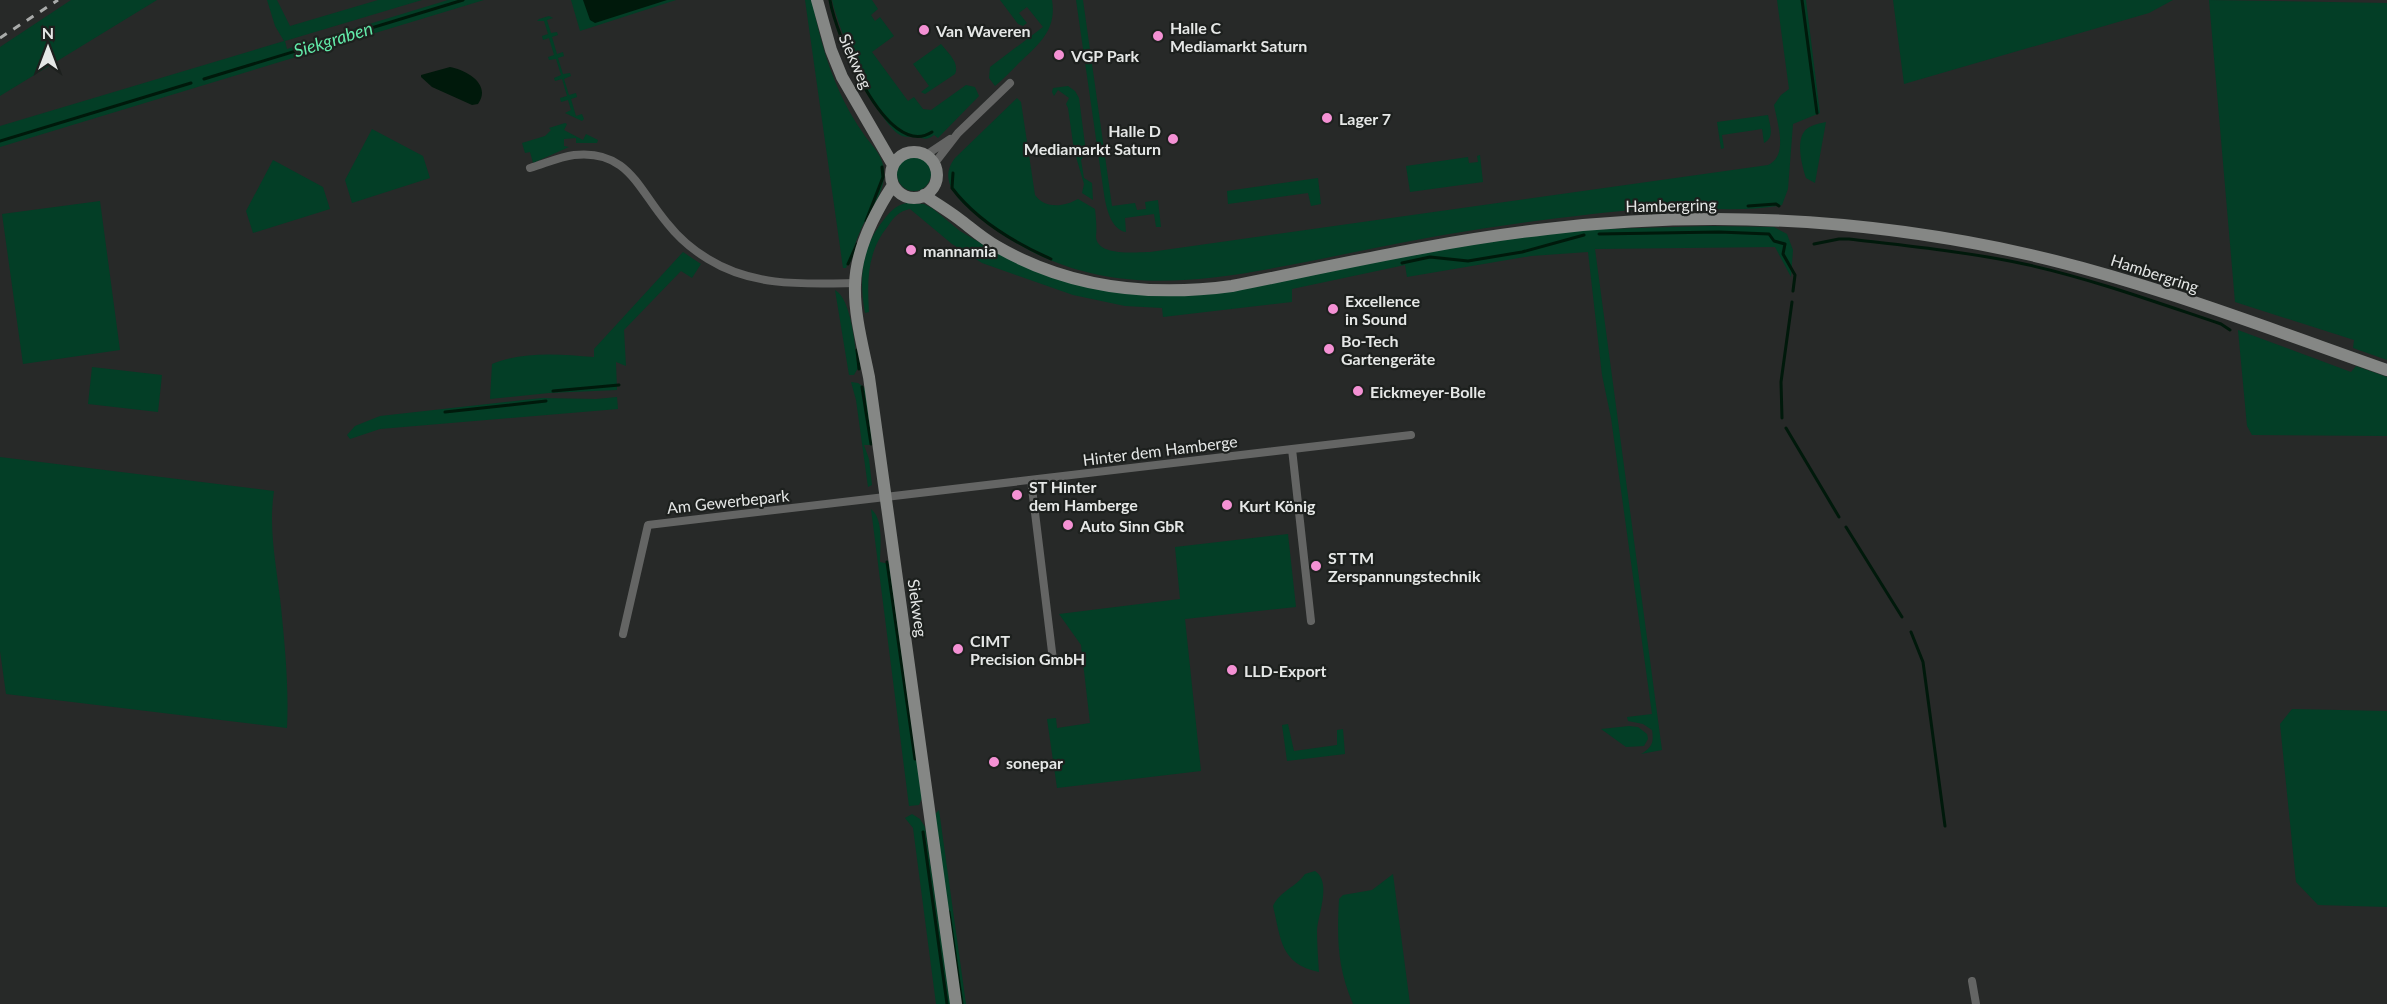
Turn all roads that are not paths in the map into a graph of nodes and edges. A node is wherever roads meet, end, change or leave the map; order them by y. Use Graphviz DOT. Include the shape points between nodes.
graph roads {
  1 [pos="817,0"];
  2 [pos="1010,83"];
  3 [pos="874,131"];
  4 [pos="904,154"];
  5 [pos="930,160"];
  6 [pos="893,165"];
  7 [pos="530,168"];
  8 [pos="934,185"];
  9 [pos="893,186"];
  10 [pos="903,195"];
  11 [pos="924,195"];
  12 [pos="958,218"];
  13 [pos="874,220"];
  14 [pos="855,283"];
  15 [pos="2387,369"];
  16 [pos="1411,435"];
  17 [pos="1292,449"];
  18 [pos="1031,480"];
  19 [pos="886,497"];
  20 [pos="1311,621"];
  21 [pos="623,634"];
  22 [pos="1053,660"];
  23 [pos="1972,981"];
  24 [pos="956,1004"];
  25 [pos="1976,1004"];
  1 -- 3 [label="main road, Siekweg" via="842,77"];
  2 -- 5 [label="street"];
  3 -- 4 [label="main road, Siekweg"];
  3 -- 6 [label="main road, Siekweg"];
  4 -- 5 [label="main road" via="915,152"];
  4 -- 6 [label="main road"];
  5 -- 8 [label="main road" via="937,175"];
  6 -- 9 [label="main road, Siekweg"];
  7 -- 14 [label="street" via="576,155 608,159 631,173 675,231 717,264 774,283"];
  8 -- 11 [label="main road"];
  8 -- 12 [label="main road, Hambergring"];
  9 -- 10 [label="main road"];
  9 -- 13 [label="main road, Siekweg"];
  10 -- 11 [label="main road"];
  10 -- 13 [label="main road, Siekweg"];
  11 -- 12 [label="main road, Hambergring"];
  12 -- 15 [label="main road, Hambergring" via="1005,252 1064,276 1117,288 1174,292 1232,286 1474,239 1589,225 1734,220 1859,226 1974,243 2080,267"];
  13 -- 14 [label="main road, Siekweg"];
  14 -- 19 [label="main road, Siekweg"];
  16 -- 17 [label="street, Hinter dem Hamberge"];
  17 -- 18 [label="street, Hinter dem Hamberge"];
  17 -- 20 [label="street"];
  18 -- 19 [label="street, Hinter dem Hamberge"];
  18 -- 22 [label="street"];
  19 -- 21 [label="street, Am Gewerbepark" via="648,525"];
  19 -- 24 [label="main road, Siekweg"];
  23 -- 25 [label="street"];
}
